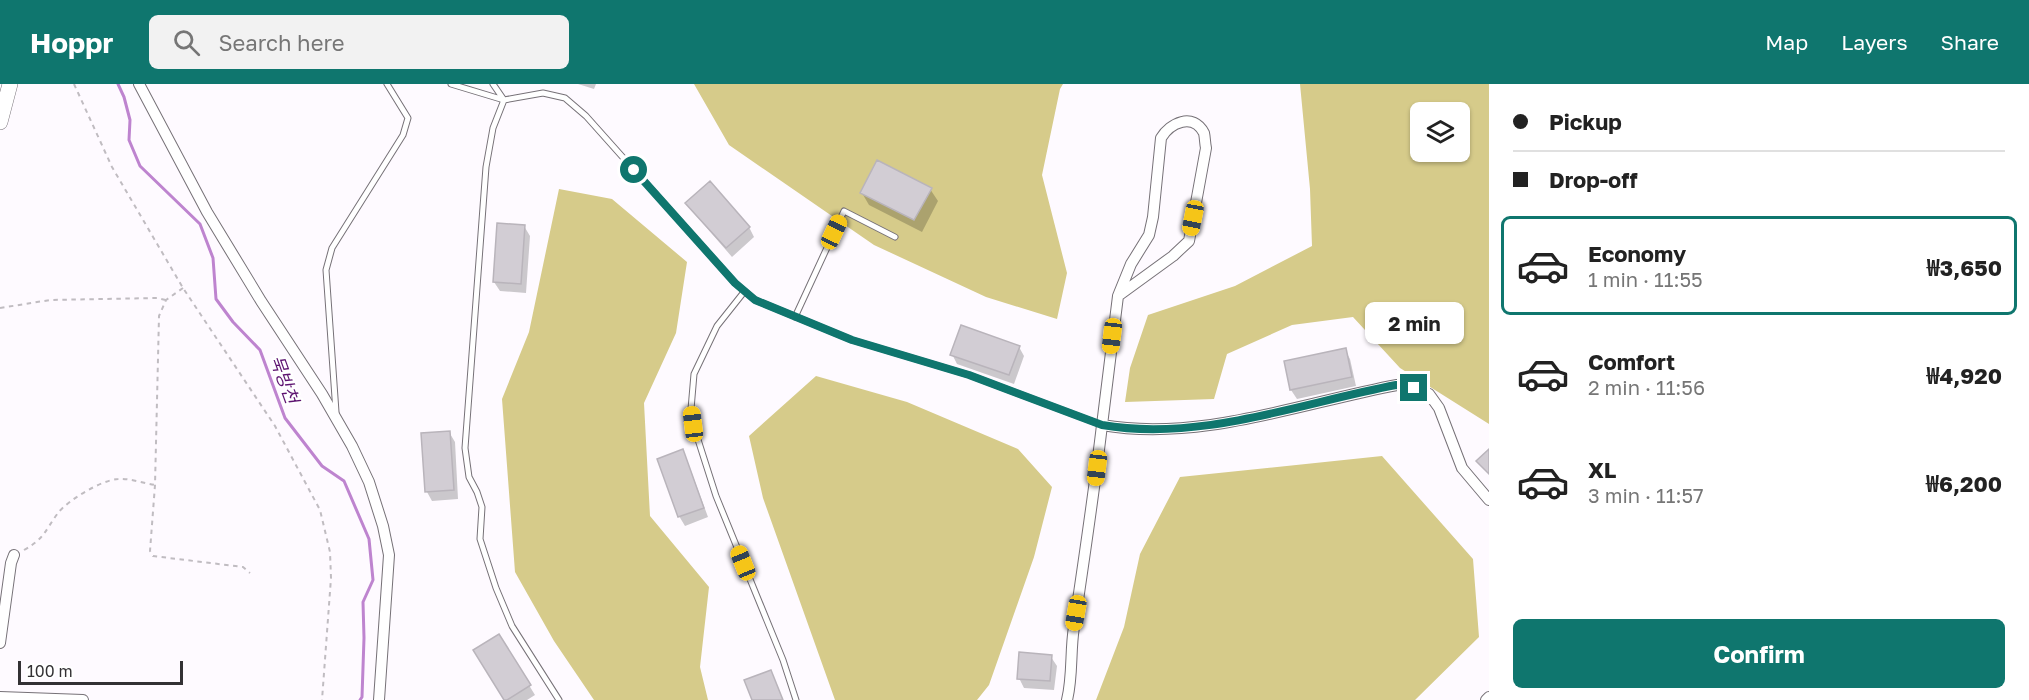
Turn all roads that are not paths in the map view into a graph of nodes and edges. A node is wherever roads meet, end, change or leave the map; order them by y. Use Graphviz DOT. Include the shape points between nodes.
graph roads {
  1 [pos="10,84"];
  2 [pos="139,84"];
  3 [pos="387,84"];
  4 [pos="452,84"];
  5 [pos="493,84"];
  6 [pos="504,100"];
  7 [pos="0,122"];
  8 [pos="896,237"];
  9 [pos="744,292"];
  10 [pos="1118,296"];
  11 [pos="795,317"];
  12 [pos="336,419"];
  13 [pos="1102,425"];
  14 [pos="1489,500"];
  15 [pos="14,555"];
  16 [pos="0,643"];
  17 [pos="0,697"];
  18 [pos="83,700"];
  19 [pos="379,700"];
  20 [pos="559,700"];
  21 [pos="796,700"];
  22 [pos="1067,700"];
  1 -- 7 [label="main road"];
  2 -- 12 [label="street" via="207,212"];
  3 -- 12 [label="lane" via="408,118 403,135 332,248 326,270"];
  4 -- 6 [label="lane"];
  5 -- 6 [label="lane"];
  6 -- 9 [label="lane" via="543,93 565,98 586,116"];
  6 -- 20 [label="lane" via="493,128 486,167 465,448 469,477 482,507 480,539 496,588 512,626"];
  8 -- 11 [label="lane" via="844,211"];
  9 -- 11 [label="lane"];
  9 -- 21 [label="lane" via="717,326 694,374 693,424 716,496"];
  10 -- 10 [label="street" via="1149,235 1161,138 1168,127 1194,123 1204,134 1206,148 1189,241"];
  10 -- 13 [label="street"];
  11 -- 13 [label="lane" via="852,340 990,382"];
  12 -- 19 [label="street" via="369,482 389,555"];
  13 -- 14 [label="street" via="1154,430 1195,428 1396,385 1414,388 1429,394 1439,408 1462,468"];
  13 -- 22 [label="street"];
  15 -- 16 [label="street"];
  17 -- 18 [label="street"];
}
